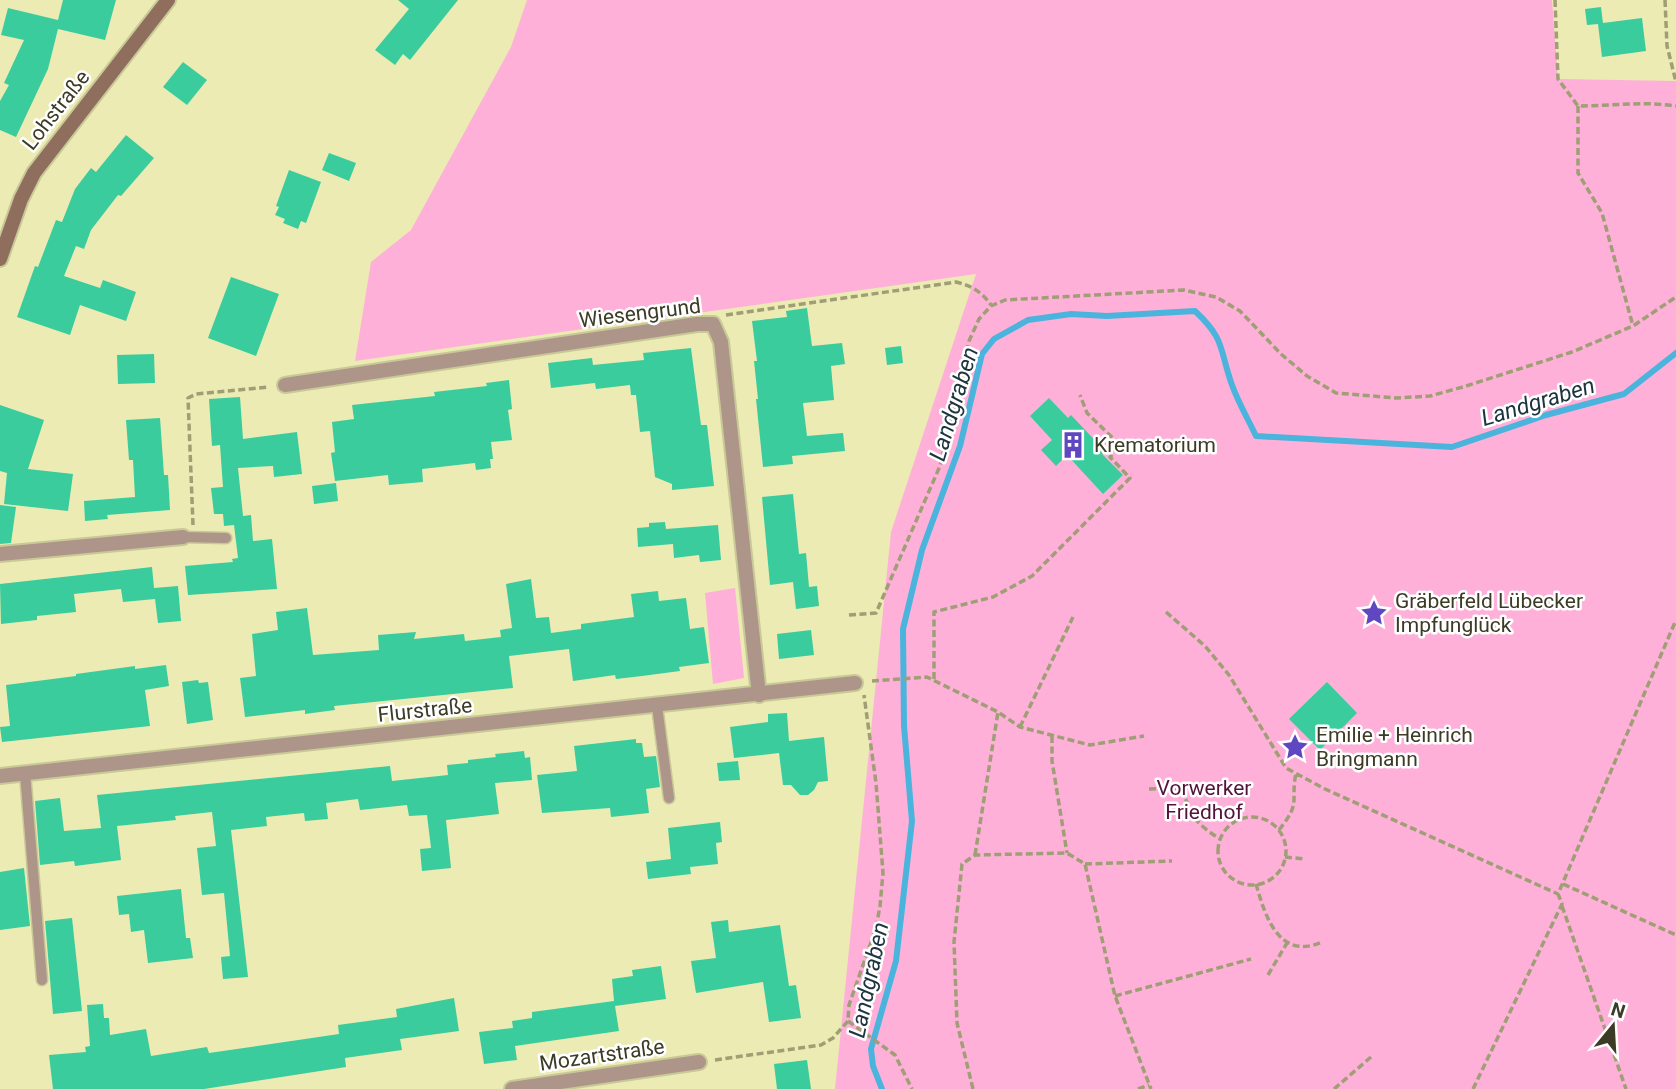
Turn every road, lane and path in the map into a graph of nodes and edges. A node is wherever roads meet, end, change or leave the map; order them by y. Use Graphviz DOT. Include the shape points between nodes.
graph roads {
  1 [pos="168,0"];
  2 [pos="1555,0"];
  3 [pos="1665,0"];
  4 [pos="1676,82"];
  5 [pos="1577,106"];
  6 [pos="1676,106"];
  7 [pos="0,259"];
  8 [pos="1676,298"];
  9 [pos="991,306"];
  10 [pos="713,324"];
  11 [pos="1633,327"];
  12 [pos="285,385"];
  13 [pos="1080,395"];
  14 [pos="183,537"];
  15 [pos="226,538"];
  16 [pos="0,554"];
  17 [pos="1166,612"];
  18 [pos="849,614"];
  19 [pos="1073,617"];
  20 [pos="1676,620"];
  21 [pos="934,679"];
  22 [pos="881,680"];
  23 [pos="860,689"];
  24 [pos="759,695"];
  25 [pos="657,706"];
  26 [pos="998,712"];
  27 [pos="1020,727"];
  28 [pos="1052,736"];
  29 [pos="1144,736"];
  30 [pos="25,773"];
  31 [pos="1296,773"];
  32 [pos="0,776"];
  33 [pos="1149,789"];
  34 [pos="669,798"];
  35 [pos="1279,830"];
  36 [pos="1220,839"];
  37 [pos="1066,853"];
  38 [pos="975,855"];
  39 [pos="1285,857"];
  40 [pos="1305,859"];
  41 [pos="1172,861"];
  42 [pos="1086,864"];
  43 [pos="1256,884"];
  44 [pos="1563,884"];
  45 [pos="1558,894"];
  46 [pos="1562,904"];
  47 [pos="1676,935"];
  48 [pos="1322,942"];
  49 [pos="1287,943"];
  50 [pos="1251,959"];
  51 [pos="1268,975"];
  52 [pos="42,980"];
  53 [pos="1115,996"];
  54 [pos="848,1021"];
  55 [pos="1371,1057"];
  56 [pos="699,1062"];
  57 [pos="1150,1087"];
  58 [pos="512,1089"];
  59 [pos="912,1089"];
  60 [pos="973,1089"];
  61 [pos="1138,1089"];
  62 [pos="1334,1089"];
  63 [pos="1474,1089"];
  64 [pos="1626,1089"];
  1 -- 7 [label="main road, Lohstraße" via="34,173"];
  2 -- 5 [label="path" via="1558,79"];
  3 -- 4 [label="path" via="1667,46"];
  5 -- 6 [label="path" via="1650,102"];
  5 -- 11 [label="path" via="1578,173 1602,213"];
  8 -- 11 [label="path"];
  9 -- 10 [label="path" via="982,293 956,282 724,316"];
  9 -- 11 [label="path" via="1005,300 1184,290 1216,297 1240,311 1307,376 1336,393 1396,398 1430,396 1504,375"];
  9 -- 18 [label="path" via="969,341 940,466 876,612"];
  10 -- 12 [label="street, Wiesengrund"];
  10 -- 24 [label="street, Wiesengrund" via="721,342"];
  12 -- 14 [label="path" via="188,398 194,524"];
  13 -- 21 [label="path" via="1087,413 1121,446 1110,457 1130,478 1031,576 993,597 934,612"];
  14 -- 15 [label="lane"];
  14 -- 16 [label="street"];
  17 -- 31 [label="path" via="1205,646 1229,675 1286,768"];
  19 -- 27 [label="path"];
  20 -- 44 [label="path"];
  21 -- 22 [label="path"];
  21 -- 26 [label="path"];
  23 -- 24 [label="street, Flurstraße"];
  23 -- 54 [label="path" via="876,783 883,873 876,928 849,1004"];
  24 -- 25 [label="street, Flurstraße"];
  25 -- 30 [label="street, Flurstraße"];
  25 -- 34 [label="lane"];
  26 -- 27 [label="path"];
  26 -- 38 [label="path"];
  27 -- 28 [label="path"];
  28 -- 29 [label="path" via="1090,745"];
  28 -- 37 [label="path"];
  30 -- 32 [label="street, Flurstraße"];
  30 -- 52 [label="lane"];
  31 -- 35 [label="path" via="1292,814"];
  31 -- 45 [label="path"];
  33 -- 36 [label="path" via="1177,788 1186,796 1192,814"];
  35 -- 36 [label="path" via="1271,822 1249,817 1229,825"];
  35 -- 39 [label="path"];
  36 -- 43 [label="path" via="1217,856 1227,876"];
  37 -- 38 [label="path"];
  37 -- 42 [label="path"];
  38 -- 60 [label="path" via="962,864 954,942 957,1023"];
  39 -- 40 [label="path"];
  39 -- 43 [label="path" via="1278,873"];
  41 -- 42 [label="path"];
  42 -- 53 [label="path"];
  43 -- 49 [label="path" via="1265,913"];
  44 -- 45 [label="path"];
  44 -- 47 [label="path"];
  45 -- 46 [label="path"];
  46 -- 63 [label="path"];
  46 -- 64 [label="path"];
  48 -- 49 [label="path" via="1301,947"];
  49 -- 51 [label="path"];
  50 -- 53 [label="path"];
  53 -- 57 [label="path"];
  54 -- 56 [label="path" via="821,1045"];
  54 -- 59 [label="path" via="895,1055"];
  55 -- 62 [label="path"];
  56 -- 58 [label="street, Mozartstraße"];
  57 -- 61 [label="path"];
}
